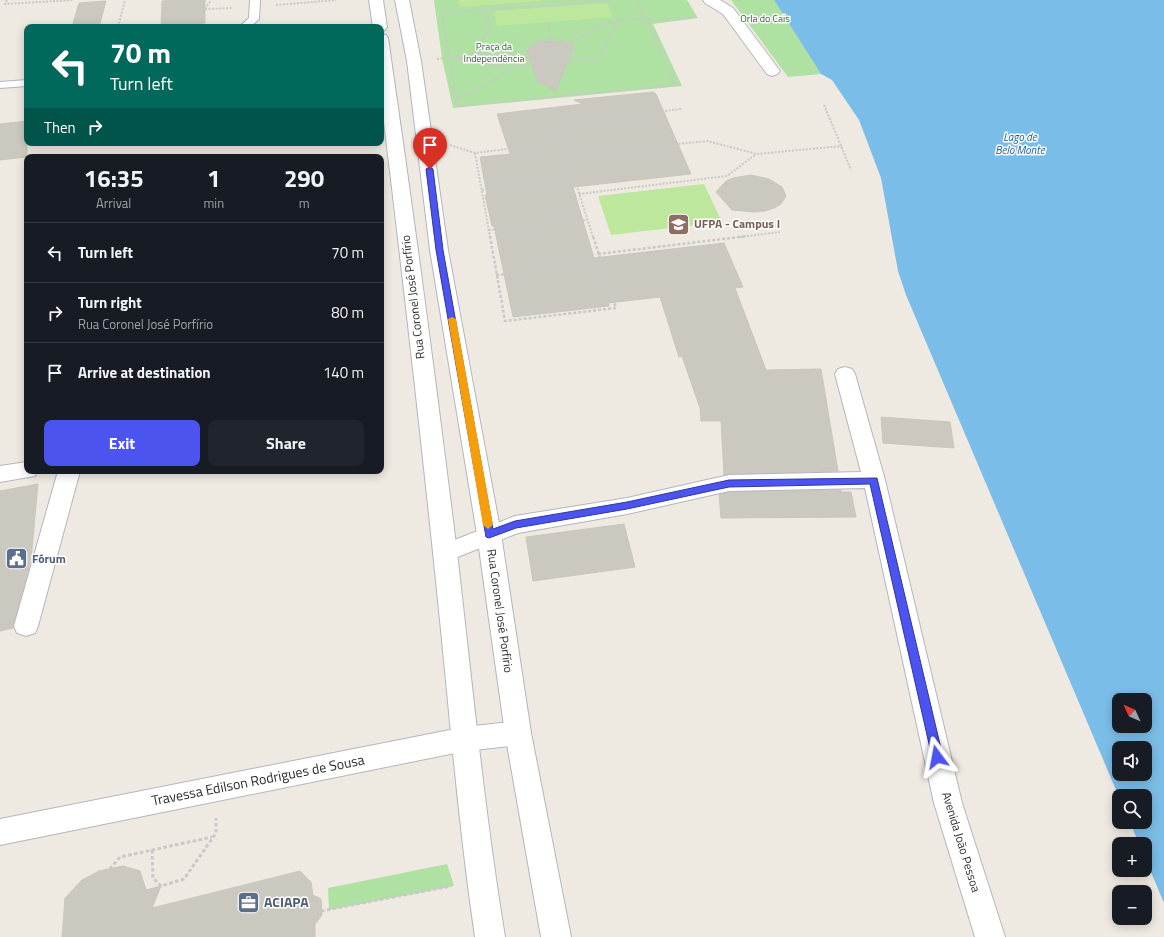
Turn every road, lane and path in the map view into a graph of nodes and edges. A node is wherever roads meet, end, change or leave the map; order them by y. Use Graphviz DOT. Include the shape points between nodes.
graph roads {
  1 [pos="7,0"];
  2 [pos="74,0"];
  3 [pos="125,0"];
  4 [pos="211,0"];
  5 [pos="255,0"];
  6 [pos="376,0"];
  7 [pos="402,0"];
  8 [pos="611,0"];
  9 [pos="638,0"];
  10 [pos="710,0"];
  11 [pos="205,9"];
  12 [pos="479,10"];
  13 [pos="693,17"];
  14 [pos="645,18"];
  15 [pos="617,21"];
  16 [pos="647,21"];
  17 [pos="548,23"];
  18 [pos="119,24"];
  19 [pos="248,24"];
  20 [pos="380,24"];
  21 [pos="550,39"];
  22 [pos="568,43"];
  23 [pos="475,55"];
  24 [pos="525,55"];
  25 [pos="449,57"];
  26 [pos="384,60"];
  27 [pos="536,63"];
  28 [pos="556,65"];
  29 [pos="508,67"];
  30 [pos="772,71"];
  31 [pos="24,83"];
  32 [pos="0,85"];
  33 [pos="456,100"];
  34 [pos="824,106"];
  35 [pos="681,109"];
  36 [pos="563,142"];
  37 [pos="449,145"];
  38 [pos="842,146"];
  39 [pos="475,153"];
  40 [pos="756,154"];
  41 [pos="567,155"];
  42 [pos="850,170"];
  43 [pos="575,180"];
  44 [pos="482,190"];
  45 [pos="579,194"];
  46 [pos="587,220"];
  47 [pos="489,230"];
  48 [pos="780,232"];
  49 [pos="440,250"];
  50 [pos="408,254"];
  51 [pos="598,254"];
  52 [pos="601,264"];
  53 [pos="496,275"];
  54 [pos="845,374"];
  55 [pos="24,470"];
  56 [pos="0,474"];
  57 [pos="68,474"];
  58 [pos="874,480"];
  59 [pos="489,534"];
  60 [pos="445,553"];
  61 [pos="26,626"];
  62 [pos="518,733"];
  63 [pos="465,739"];
  64 [pos="217,788"];
  65 [pos="0,832"];
  66 [pos="213,837"];
  67 [pos="152,850"];
  68 [pos="110,869"];
  69 [pos="480,878"];
  70 [pos="322,911"];
  71 [pos="490,937"];
  72 [pos="556,937"];
  73 [pos="990,937"];
  1 -- 2 [label="path" via="5,4"];
  3 -- 18 [label="path"];
  4 -- 11 [label="path"];
  5 -- 19 [label="lane" via="254,19"];
  6 -- 20 [label="street"];
  7 -- 49 [label="street, Rua Coronel José Porfírio" via="414,62"];
  8 -- 12 [label="path"];
  9 -- 14 [label="path"];
  10 -- 30 [label="street" via="728,11"];
  12 -- 23 [label="path" via="488,18 490,25 489,32 483,38"];
  12 -- 25 [label="path" via="442,13"];
  13 -- 16 [label="path"];
  14 -- 15 [label="path"];
  14 -- 16 [label="path"];
  15 -- 22 [label="path"];
  15 -- 28 [label="path" via="598,61 583,59"];
  16 -- 33 [label="path" via="676,85 457,106"];
  17 -- 21 [label="path"];
  21 -- 22 [label="path"];
  21 -- 24 [label="path" via="535,42 524,49"];
  22 -- 28 [label="path" via="577,50 573,58"];
  23 -- 24 [label="path"];
  23 -- 25 [label="path"];
  24 -- 27 [label="path"];
  25 -- 29 [label="path"];
  25 -- 33 [label="path"];
  26 -- 50 [label="street, Rua Coronel José Porfírio"];
  27 -- 28 [label="path"];
  27 -- 29 [label="path"];
  29 -- 33 [label="path" via="495,80"];
  31 -- 32 [label="lane"];
  34 -- 38 [label="path"];
  35 -- 36 [label="path" via="557,124"];
  36 -- 39 [label="path"];
  36 -- 41 [label="path"];
  37 -- 39 [label="path"];
  38 -- 40 [label="path"];
  38 -- 42 [label="path"];
  39 -- 44 [label="path"];
  40 -- 41 [label="path" via="706,141"];
  40 -- 45 [label="path" via="727,176"];
  41 -- 43 [label="path"];
  43 -- 44 [label="path"];
  43 -- 45 [label="path"];
  44 -- 47 [label="path"];
  45 -- 46 [label="path"];
  46 -- 47 [label="path"];
  46 -- 51 [label="path"];
  47 -- 53 [label="path"];
  48 -- 51 [label="path"];
  49 -- 50 [label="street"];
  49 -- 59 [label="street, Rua Coronel José Porfírio"];
  50 -- 60 [label="street, Rua Coronel José Porfírio"];
  51 -- 52 [label="path"];
  52 -- 53 [label="path"];
  52 -- 53 [label="path" via="616,308 505,321"];
  54 -- 58 [label="street, Avenida João Pessoa"];
  55 -- 56 [label="street"];
  57 -- 61 [label="street"];
  58 -- 59 [label="street" via="729,483 627,506 515,525"];
  58 -- 73 [label="street, Avenida João Pessoa" via="948,803"];
  59 -- 60 [label="street"];
  59 -- 62 [label="street, Rua Coronel José Porfírio"];
  60 -- 63 [label="street, Rua Coronel José Porfírio"];
  62 -- 63 [label="street, Travessa Edilson Rodrigues de Sousa"];
  62 -- 72 [label="street, Rua Coronel José Porfírio"];
  63 -- 64 [label="street, Travessa Edilson Rodrigues de Sousa"];
  63 -- 69 [label="street, Rua Coronel José Porfírio"];
  64 -- 65 [label="street, Travessa Edilson Rodrigues de Sousa"];
  64 -- 66 [label="path" via="216,833"];
  66 -- 67 [label="path"];
  66 -- 67 [label="path" via="184,879 161,886 154,878"];
  67 -- 68 [label="path" via="120,857"];
  69 -- 70 [label="path" via="454,886"];
  69 -- 71 [label="street, Rua Coronel José Porfírio"];
}
